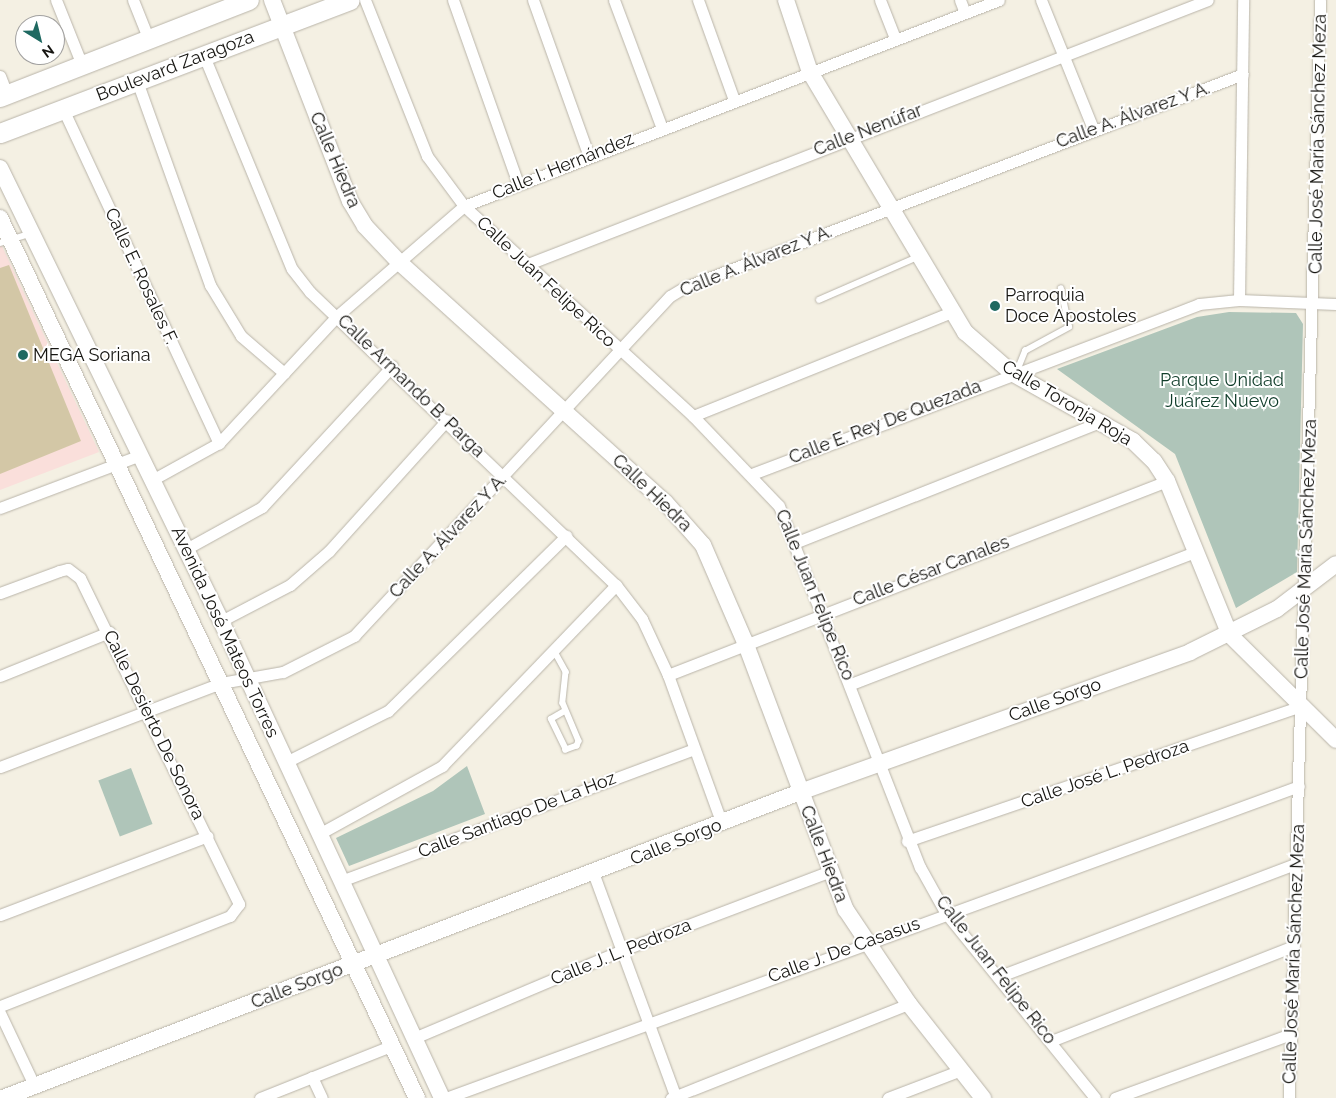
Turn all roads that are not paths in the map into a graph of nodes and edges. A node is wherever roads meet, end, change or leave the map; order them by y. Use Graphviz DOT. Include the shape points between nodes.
graph roads {
  1 [pos="56,0"];
  2 [pos="134,0"];
  3 [pos="249,0"];
  4 [pos="272,0"];
  5 [pos="350,0"];
  6 [pos="365,0"];
  7 [pos="453,0"];
  8 [pos="533,0"];
  9 [pos="614,0"];
  10 [pos="698,0"];
  11 [pos="786,0"];
  12 [pos="880,0"];
  13 [pos="960,0"];
  14 [pos="999,0"];
  15 [pos="1041,0"];
  16 [pos="1208,0"];
  17 [pos="1243,0"];
  18 [pos="1320,0"];
  19 [pos="215,6"];
  20 [pos="965,13"];
  21 [pos="281,26"];
  22 [pos="895,38"];
  23 [pos="149,40"];
  24 [pos="204,56"];
  25 [pos="1065,56"];
  26 [pos="82,65"];
  27 [pos="810,72"];
  28 [pos="1243,74"];
  29 [pos="0,76"];
  30 [pos="137,81"];
  31 [pos="3,95"];
  32 [pos="734,100"];
  33 [pos="63,109"];
  34 [pos="661,126"];
  35 [pos="1093,129"];
  36 [pos="0,132"];
  37 [pos="850,136"];
  38 [pos="589,156"];
  39 [pos="0,168"];
  40 [pos="518,184"];
  41 [pos="4,188"];
  42 [pos="464,206"];
  43 [pos="892,206"];
  44 [pos="0,218"];
  45 [pos="32,233"];
  46 [pos="5,241"];
  47 [pos="921,256"];
  48 [pos="398,262"];
  49 [pos="528,264"];
  50 [pos="1061,289"];
  51 [pos="819,300"];
  52 [pos="1239,300"];
  53 [pos="1315,303"];
  54 [pos="1336,304"];
  55 [pos="952,312"];
  56 [pos="337,316"];
  57 [pos="618,351"];
  58 [pos="392,366"];
  59 [pos="1014,372"];
  60 [pos="284,373"];
  61 [pos="564,411"];
  62 [pos="693,416"];
  63 [pos="447,420"];
  64 [pos="1100,422"];
  65 [pos="219,443"];
  66 [pos="140,455"];
  67 [pos="120,463"];
  68 [pos="752,474"];
  69 [pos="504,476"];
  70 [pos="152,480"];
  71 [pos="1167,481"];
  72 [pos="0,508"];
  73 [pos="566,536"];
  74 [pos="797,542"];
  75 [pos="186,549"];
  76 [pos="1194,552"];
  77 [pos="1336,564"];
  78 [pos="616,585"];
  79 [pos="1306,587"];
  80 [pos="0,593"];
  81 [pos="824,612"];
  82 [pos="221,621"];
  83 [pos="109,632"];
  84 [pos="1230,635"];
  85 [pos="745,642"];
  86 [pos="554,650"];
  87 [pos="668,675"];
  88 [pos="0,676"];
  89 [pos="249,681"];
  90 [pos="221,683"];
  91 [pos="851,684"];
  92 [pos="1302,706"];
  93 [pos="565,711"];
  94 [pos="147,713"];
  95 [pos="1336,740"];
  96 [pos="694,749"];
  97 [pos="286,762"];
  98 [pos="879,764"];
  99 [pos="0,768"];
  100 [pos="1300,786"];
  101 [pos="800,792"];
  102 [pos="722,824"];
  103 [pos="319,834"];
  104 [pos="208,836"];
  105 [pos="908,841"];
  106 [pos="1297,863"];
  107 [pos="831,871"];
  108 [pos="594,875"];
  109 [pos="341,881"];
  110 [pos="945,912"];
  111 [pos="0,915"];
  112 [pos="864,942"];
  113 [pos="1294,946"];
  114 [pos="620,951"];
  115 [pos="376,956"];
  116 [pos="351,965"];
  117 [pos="1000,976"];
  118 [pos="909,1004"];
  119 [pos="0,1006"];
  120 [pos="0,1013"];
  121 [pos="648,1023"];
  122 [pos="1291,1034"];
  123 [pos="414,1038"];
  124 [pos="1051,1041"];
  125 [pos="391,1046"];
  126 [pos="960,1070"];
  127 [pos="312,1077"];
  128 [pos="35,1087"];
  129 [pos="674,1097"];
  130 [pos="3,1098"];
  131 [pos="260,1098"];
  132 [pos="322,1098"];
  133 [pos="417,1098"];
  134 [pos="444,1098"];
  135 [pos="888,1098"];
  136 [pos="983,1098"];
  137 [pos="1095,1098"];
  138 [pos="1115,1098"];
  139 [pos="1289,1098"];
  1 -- 26 [label="street"];
  2 -- 23 [label="street"];
  3 -- 19 [label="main road, Boulevard Zaragoza"];
  4 -- 21 [label="street, Calle Hiedra"];
  5 -- 21 [label="main road, Boulevard Zaragoza"];
  6 -- 42 [label="street, Calle Juan Felipe Rico" via="427,156"];
  7 -- 40 [label="street"];
  8 -- 38 [label="street"];
  9 -- 34 [label="street"];
  10 -- 32 [label="street"];
  11 -- 27 [label="street, Calle Toronja Roja"];
  12 -- 22 [label="street"];
  13 -- 20 [label="street"];
  14 -- 20 [label="street, Calle I. Hernández"];
  15 -- 25 [label="street"];
  16 -- 25 [label="street, Calle Nenúfar"];
  17 -- 28 [label="street"];
  18 -- 53 [label="street, Calle José María Sánchez Meza"];
  19 -- 23 [label="main road, Boulevard Zaragoza"];
  20 -- 22 [label="street, Calle I. Hernández"];
  21 -- 24 [label="main road, Boulevard Zaragoza"];
  21 -- 48 [label="street, Calle Hiedra" via="350,201 365,226"];
  22 -- 27 [label="street, Calle I. Hernández"];
  23 -- 26 [label="main road, Boulevard Zaragoza"];
  24 -- 30 [label="main road, Boulevard Zaragoza"];
  24 -- 56 [label="street, Calle Armando B. Parga" via="292,269"];
  25 -- 35 [label="street"];
  25 -- 37 [label="street, Calle Nenúfar"];
  26 -- 31 [label="main road, Boulevard Zaragoza"];
  27 -- 32 [label="street, Calle I. Hernández"];
  27 -- 37 [label="street, Calle Toronja Roja"];
  28 -- 35 [label="street, Calle A. Álvarez Y A."];
  28 -- 52 [label="street"];
  29 -- 31 [label="street"];
  30 -- 33 [label="main road, Boulevard Zaragoza"];
  30 -- 60 [label="street" via="210,285 241,336"];
  32 -- 34 [label="street, Calle I. Hernández"];
  33 -- 36 [label="main road, Boulevard Zaragoza"];
  33 -- 65 [label="street, Calle E. Rosales F."];
  34 -- 38 [label="street, Calle I. Hernández"];
  35 -- 43 [label="street, Calle A. Álvarez Y A."];
  37 -- 43 [label="street, Calle Toronja Roja"];
  37 -- 49 [label="street, Calle Nenúfar"];
  38 -- 40 [label="street, Calle I. Hernández"];
  39 -- 41 [label="street, Avenida José Mateos Torres"];
  40 -- 42 [label="street, Calle I. Hernández"];
  41 -- 45 [label="street, Avenida José Mateos Torres"];
  42 -- 48 [label="street, Calle I. Hernández"];
  42 -- 49 [label="street, Calle Juan Felipe Rico"];
  43 -- 47 [label="street, Calle Toronja Roja"];
  43 -- 57 [label="street, Calle A. Álvarez Y A." via="685,287"];
  44 -- 46 [label="street, Avenida José Mateos Torres"];
  45 -- 46 [label="lane"];
  45 -- 66 [label="street, Avenida José Mateos Torres"];
  46 -- 67 [label="street, Avenida José Mateos Torres"];
  47 -- 51 [label="lane"];
  47 -- 55 [label="street, Calle Toronja Roja"];
  48 -- 56 [label="street, Calle I. Hernández"];
  48 -- 61 [label="street, Calle Hiedra"];
  49 -- 57 [label="street, Calle Juan Felipe Rico"];
  50 -- 59 [label="lane" via="1069,327 1025,351"];
  52 -- 53 [label="street, Calle E. Rey De Quezada"];
  52 -- 59 [label="street, Calle E. Rey De Quezada" via="1178,310"];
  53 -- 54 [label="street, Calle E. Rey De Quezada"];
  53 -- 79 [label="street, Calle José María Sánchez Meza"];
  55 -- 59 [label="street, Calle Toronja Roja" via="973,342"];
  55 -- 62 [label="street"];
  56 -- 58 [label="street, Calle Armando B. Parga"];
  56 -- 60 [label="street, Calle I. Hernández"];
  57 -- 61 [label="street, Calle A. Álvarez Y A."];
  57 -- 62 [label="street, Calle Juan Felipe Rico"];
  58 -- 63 [label="street, Calle Armando B. Parga"];
  58 -- 75 [label="street" via="262,507"];
  59 -- 64 [label="street, Calle Toronja Roja"];
  59 -- 68 [label="street, Calle E. Rey De Quezada"];
  60 -- 65 [label="street, Calle I. Hernández"];
  61 -- 69 [label="street, Calle A. Álvarez Y A."];
  61 -- 85 [label="street, Calle Hiedra" via="692,530 712,562"];
  62 -- 68 [label="street, Calle Juan Felipe Rico"];
  63 -- 69 [label="street, Calle Armando B. Parga"];
  63 -- 82 [label="street" via="329,550 290,585"];
  64 -- 71 [label="street, Calle Toronja Roja" via="1133,441"];
  64 -- 74 [label="street"];
  65 -- 70 [label="street, Calle I. Hernández"];
  66 -- 67 [label="street"];
  66 -- 70 [label="street, Avenida José Mateos Torres"];
  67 -- 72 [label="street"];
  67 -- 90 [label="street, Avenida José Mateos Torres"];
  68 -- 74 [label="street, Calle Juan Felipe Rico" via="779,506"];
  69 -- 73 [label="street, Calle Armando B. Parga"];
  69 -- 89 [label="street, Calle A. Álvarez Y A." via="354,636 300,665"];
  70 -- 75 [label="street, Avenida José Mateos Torres"];
  71 -- 76 [label="street, Calle Toronja Roja"];
  71 -- 81 [label="street, Calle César Canales"];
  73 -- 78 [label="street, Calle Armando B. Parga"];
  73 -- 97 [label="street" via="388,711"];
  74 -- 81 [label="street, Calle Juan Felipe Rico"];
  75 -- 82 [label="street, Avenida José Mateos Torres"];
  76 -- 84 [label="street, Calle Toronja Roja"];
  76 -- 91 [label="street"];
  77 -- 79 [label="street, Calle Sorgo"];
  78 -- 86 [label="street"];
  78 -- 87 [label="street, Calle Armando B. Parga" via="642,620"];
  79 -- 84 [label="street, Calle Sorgo" via="1277,609"];
  79 -- 92 [label="street, Calle José María Sánchez Meza"];
  80 -- 83 [label="street, Calle Desierto De Sonora" via="68,569 80,578"];
  81 -- 85 [label="street, Calle César Canales"];
  81 -- 91 [label="street, Calle Juan Felipe Rico"];
  82 -- 89 [label="street, Avenida José Mateos Torres"];
  83 -- 88 [label="street"];
  83 -- 94 [label="street, Calle Desierto De Sonora"];
  84 -- 92 [label="street, Calle Toronja Roja"];
  84 -- 98 [label="street, Calle Sorgo"];
  85 -- 87 [label="street, Calle César Canales"];
  85 -- 101 [label="street, Calle Hiedra"];
  86 -- 93 [label="lane" via="566,672"];
  86 -- 103 [label="street" via="442,766"];
  87 -- 96 [label="street, Calle Armando B. Parga"];
  89 -- 90 [label="street, Calle A. Álvarez Y A."];
  89 -- 97 [label="street, Avenida José Mateos Torres"];
  90 -- 94 [label="street, Calle A. Álvarez Y A."];
  90 -- 116 [label="street, Avenida José Mateos Torres"];
  91 -- 98 [label="street, Calle Juan Felipe Rico"];
  92 -- 95 [label="street, Calle Toronja Roja"];
  92 -- 100 [label="street, Calle José María Sánchez Meza"];
  92 -- 105 [label="street, Calle José L. Pedroza"];
  93 -- 93 [label="lane" via="551,719 566,750 579,744"];
  94 -- 99 [label="street, Calle A. Álvarez Y A."];
  94 -- 104 [label="street, Calle Desierto De Sonora"];
  96 -- 102 [label="street, Calle Armando B. Parga"];
  96 -- 109 [label="street, Calle Santiago De La Hoz"];
  97 -- 103 [label="street, Avenida José Mateos Torres"];
  98 -- 101 [label="street, Calle Sorgo"];
  98 -- 105 [label="street, Calle Juan Felipe Rico"];
  100 -- 106 [label="street, Calle José María Sánchez Meza"];
  100 -- 110 [label="street, Calle J. De Casasus"];
  101 -- 102 [label="street, Calle Sorgo"];
  101 -- 107 [label="street, Calle Hiedra"];
  102 -- 108 [label="street, Calle Sorgo"];
  103 -- 109 [label="street, Avenida José Mateos Torres"];
  104 -- 111 [label="street"];
  104 -- 119 [label="street, Calle Desierto De Sonora" via="239,904 230,916"];
  105 -- 110 [label="street, Calle Juan Felipe Rico"];
  106 -- 113 [label="street, Calle José María Sánchez Meza"];
  106 -- 117 [label="street"];
  107 -- 112 [label="street, Calle Hiedra"];
  107 -- 114 [label="street, Calle J. L. Pedroza"];
  108 -- 114 [label="street"];
  108 -- 115 [label="street, Calle Sorgo"];
  109 -- 115 [label="street, Avenida José Mateos Torres"];
  110 -- 112 [label="street, Calle J. De Casasus"];
  110 -- 117 [label="street, Calle Juan Felipe Rico"];
  112 -- 118 [label="street, Calle Hiedra"];
  112 -- 121 [label="street, Calle J. De Casasus"];
  113 -- 122 [label="street, Calle José María Sánchez Meza"];
  113 -- 124 [label="street"];
  114 -- 121 [label="street"];
  114 -- 123 [label="street, Calle J. L. Pedroza"];
  115 -- 116 [label="street, Calle Sorgo"];
  115 -- 123 [label="street, Avenida José Mateos Torres"];
  116 -- 125 [label="street, Avenida José Mateos Torres"];
  116 -- 128 [label="street, Calle Sorgo"];
  117 -- 124 [label="street, Calle Juan Felipe Rico"];
  118 -- 126 [label="street, Calle Hiedra"];
  118 -- 129 [label="street"];
  120 -- 128 [label="street"];
  121 -- 129 [label="street"];
  121 -- 134 [label="street, Calle J. De Casasus"];
  122 -- 138 [label="street"];
  122 -- 139 [label="street, Calle José María Sánchez Meza"];
  123 -- 134 [label="street, Avenida José Mateos Torres"];
  124 -- 137 [label="street, Calle Juan Felipe Rico"];
  125 -- 127 [label="street"];
  125 -- 133 [label="street, Avenida José Mateos Torres"];
  126 -- 135 [label="street"];
  126 -- 136 [label="street, Calle Hiedra"];
  127 -- 131 [label="street"];
  127 -- 132 [label="street"];
  128 -- 130 [label="street, Calle Sorgo"];
}
